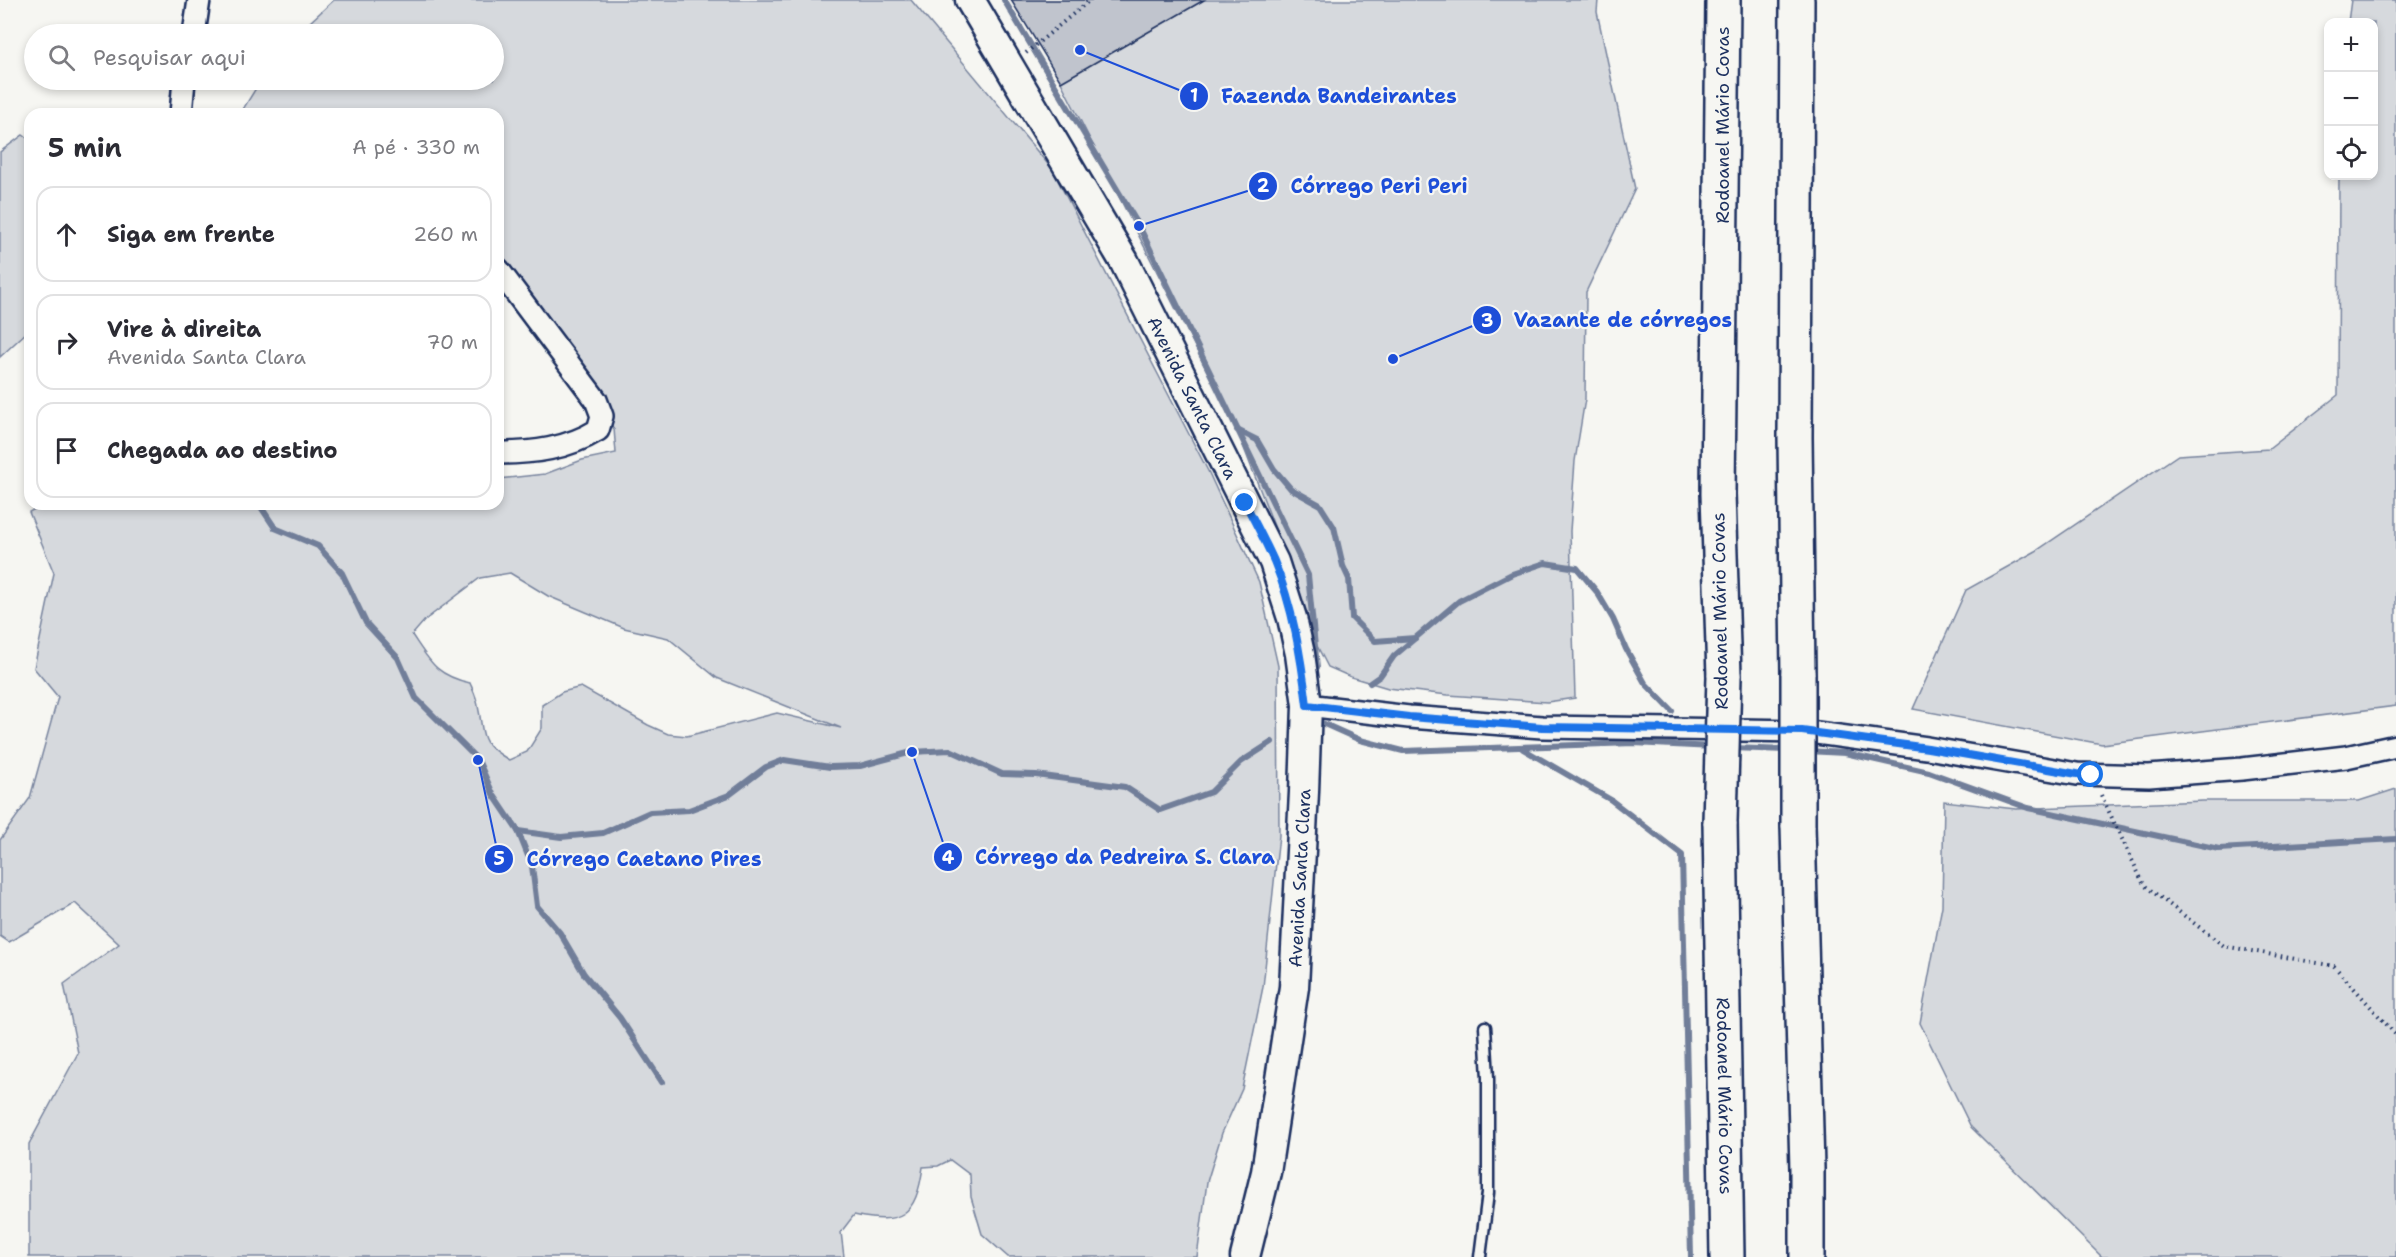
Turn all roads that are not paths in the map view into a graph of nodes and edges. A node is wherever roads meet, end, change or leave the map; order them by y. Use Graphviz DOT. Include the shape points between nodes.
graph roads {
  1 [pos="199,0"];
  2 [pos="970,0"];
  3 [pos="1723,0"];
  4 [pos="1797,0"];
  5 [pos="195,24"];
  6 [pos="183,90"];
  7 [pos="182,108"];
  8 [pos="504,277"];
  9 [pos="504,453"];
  10 [pos="1307,705"];
  11 [pos="2396,746"];
  12 [pos="1485,1027"];
  13 [pos="1245,1257"];
  14 [pos="1480,1257"];
  15 [pos="1727,1257"];
  16 [pos="1807,1257"];
  1 -- 5 [label="street"];
  2 -- 10 [label="street, Avenida Santa Clara" via="1124,261 1274,562 1296,636"];
  3 -- 15 [label="highway, Rodoanel Mário Covas, bridge" via="1718,494 1724,676 1719,822"];
  4 -- 16 [label="highway, bridge" via="1798,825"];
  6 -- 7 [label="street"];
  8 -- 9 [label="street" via="585,384 602,416 598,430 579,441 541,452"];
  10 -- 11 [label="street" via="1542,727 1802,731 2091,775 2149,776 2242,769 2346,757"];
  10 -- 13 [label="street, Avenida Santa Clara" via="1294,987 1266,1172"];
  12 -- 14 [label="lane" via="1488,1193"];
}
